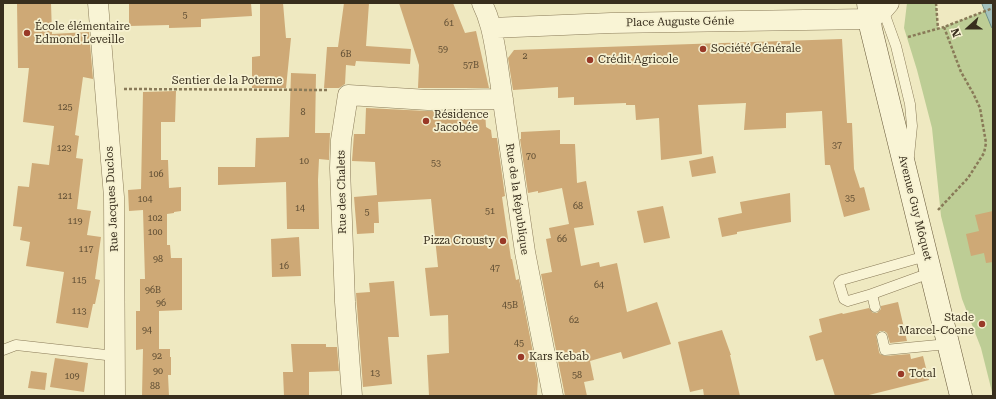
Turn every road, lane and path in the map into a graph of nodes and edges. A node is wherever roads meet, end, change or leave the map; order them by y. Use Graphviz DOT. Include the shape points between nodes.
graph roads {
  1 [pos="98,3"];
  2 [pos="482,3"];
  3 [pos="936,3"];
  4 [pos="878,8"];
  5 [pos="993,8"];
  6 [pos="944,27"];
  7 [pos="491,28"];
  8 [pos="938,29"];
  9 [pos="894,40"];
  10 [pos="106,88"];
  11 [pos="348,95"];
  12 [pos="503,99"];
  13 [pos="907,177"];
  14 [pos="935,213"];
  15 [pos="928,264"];
  16 [pos="872,294"];
  17 [pos="875,307"];
  18 [pos="882,337"];
  19 [pos="948,344"];
  20 [pos="3,350"];
  21 [pos="115,356"];
  22 [pos="114,396"];
  23 [pos="352,396"];
  24 [pos="553,396"];
  25 [pos="961,396"];
  1 -- 10 [label="street, Rue Jacques Duclos"];
  2 -- 7 [label="street, Rue de la République"];
  3 -- 8 [label="path"];
  4 -- 7 [label="street, Place Auguste Génie"];
  4 -- 9 [label="lane"];
  4 -- 13 [label="main road, Avenue Guy Môquet"];
  5 -- 6 [label="path"];
  6 -- 8 [label="path"];
  6 -- 14 [label="path" via="961,72 980,108 986,143 984,153 968,178"];
  7 -- 12 [label="street, Rue de la République"];
  8 -- 9 [label="path"];
  9 -- 13 [label="lane" via="910,104 911,136"];
  10 -- 11 [label="path, Sentier de la Poterne" via="338,90"];
  10 -- 21 [label="street, Rue Jacques Duclos" via="114,204"];
  11 -- 12 [label="street" via="428,100"];
  11 -- 23 [label="street, Rue des Chalets" via="341,140 340,168 345,302"];
  12 -- 24 [label="street, Rue de la République" via="525,252"];
  13 -- 15 [label="main road, Avenue Guy Môquet"];
  15 -- 16 [label="lane"];
  15 -- 16 [label="lane" via="842,280 840,283 844,299 848,301"];
  15 -- 19 [label="main road, Avenue Guy Môquet"];
  16 -- 17 [label="lane"];
  18 -- 19 [label="lane" via="885,350"];
  19 -- 25 [label="main road, Avenue Guy Môquet"];
  20 -- 21 [label="lane" via="16,345"];
  21 -- 22 [label="street, Rue Jacques Duclos"];
}
